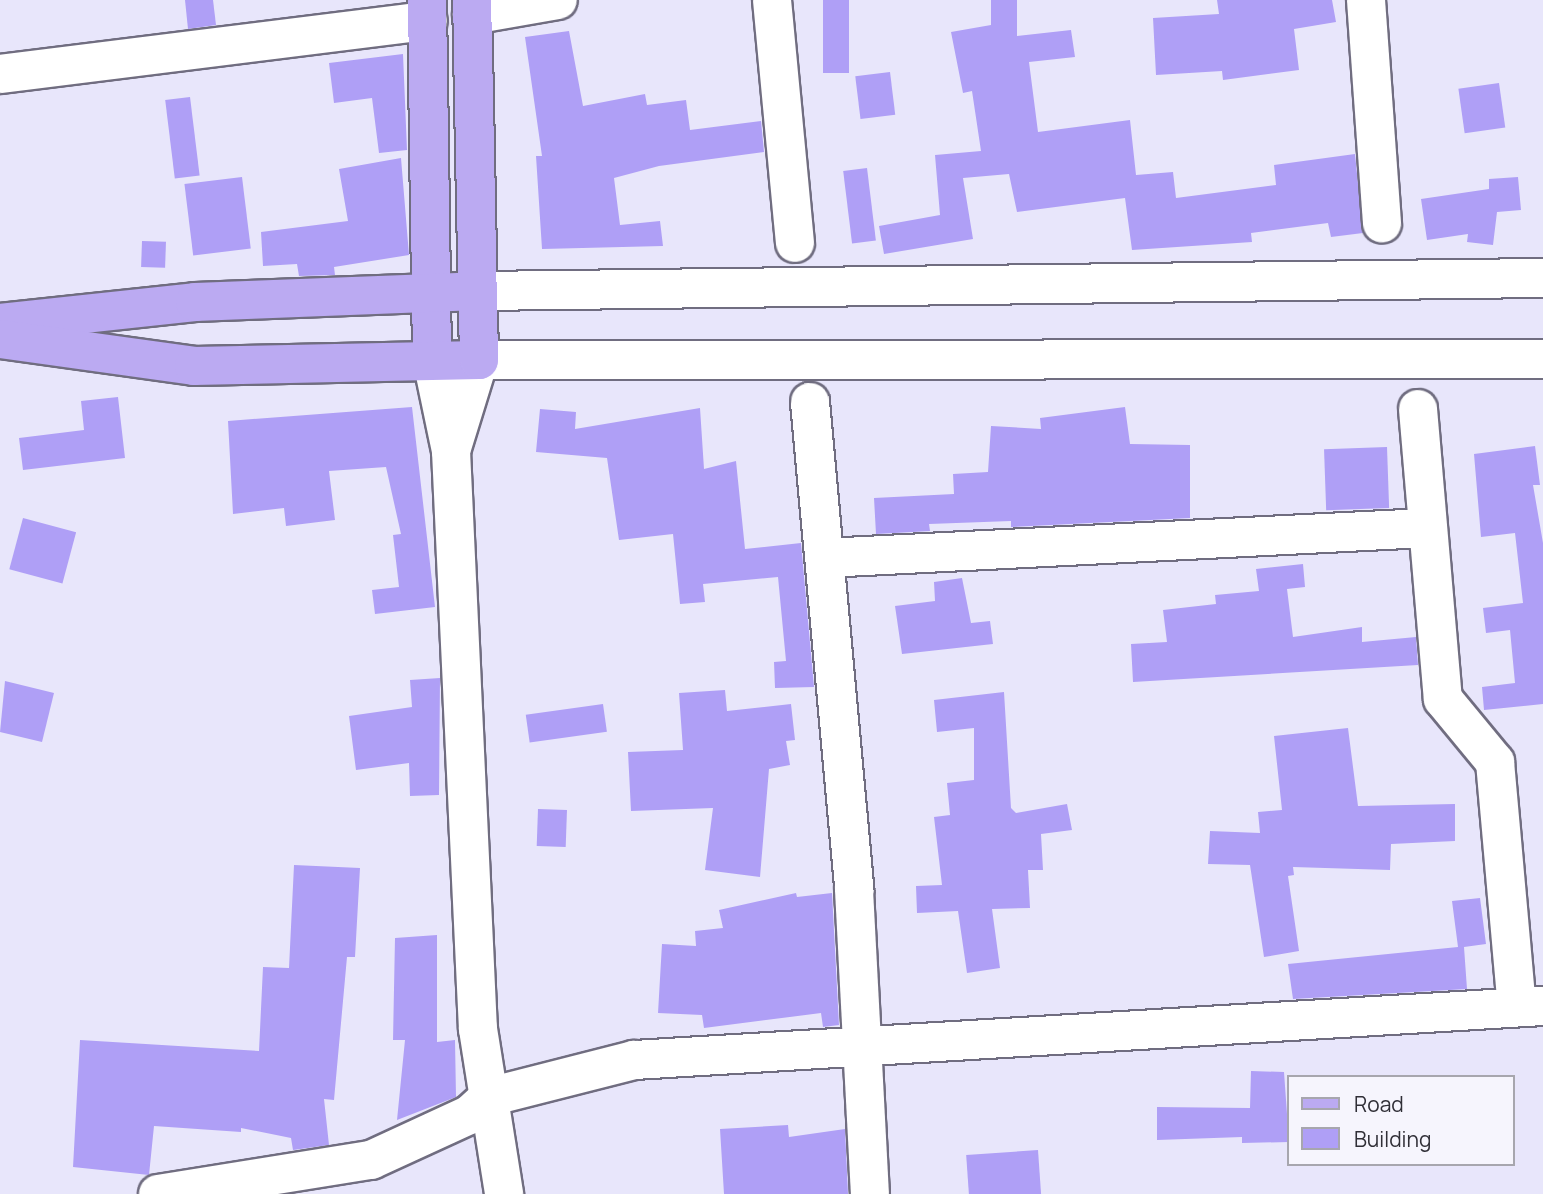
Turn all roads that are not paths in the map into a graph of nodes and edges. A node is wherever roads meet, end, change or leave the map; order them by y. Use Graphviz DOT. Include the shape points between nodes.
graph roads {
  1 [pos="558,0"];
  2 [pos="772,0"];
  3 [pos="1366,0"];
  4 [pos="472,8"];
  5 [pos="427,10"];
  6 [pos="0,74"];
  7 [pos="1382,223"];
  8 [pos="795,243"];
  9 [pos="1543,278"];
  10 [pos="478,291"];
  11 [pos="431,292"];
  12 [pos="0,323"];
  13 [pos="0,339"];
  14 [pos="1543,359"];
  15 [pos="432,360"];
  16 [pos="479,360"];
  17 [pos="810,402"];
  18 [pos="1418,409"];
  19 [pos="451,451"];
  20 [pos="1426,528"];
  21 [pos="825,558"];
  22 [pos="1530,1007"];
  23 [pos="865,1047"];
  24 [pos="489,1097"];
  25 [pos="159,1194"];
  26 [pos="504,1194"];
  27 [pos="870,1194"];
  1 -- 4 [label="street"];
  2 -- 8 [label="street"];
  3 -- 7 [label="street"];
  4 -- 10 [label="main road"];
  5 -- 6 [label="street"];
  5 -- 11 [label="main road"];
  9 -- 10 [label="street"];
  10 -- 11 [label="main road"];
  10 -- 16 [label="main road"];
  11 -- 12 [label="main road" via="195,302"];
  11 -- 15 [label="main road"];
  13 -- 15 [label="main road" via="194,366"];
  14 -- 16 [label="street"];
  15 -- 16 [label="main road"];
  15 -- 19 [label="street"];
  16 -- 19 [label="street"];
  17 -- 21 [label="street"];
  18 -- 20 [label="street"];
  19 -- 24 [label="street" via="478,1029"];
  20 -- 21 [label="street"];
  20 -- 22 [label="street" via="1443,699 1495,762"];
  21 -- 23 [label="street"];
  22 -- 23 [label="street"];
  23 -- 24 [label="street" via="634,1060"];
  23 -- 27 [label="street"];
  24 -- 25 [label="street" via="469,1115 371,1160"];
  24 -- 26 [label="street"];
}
